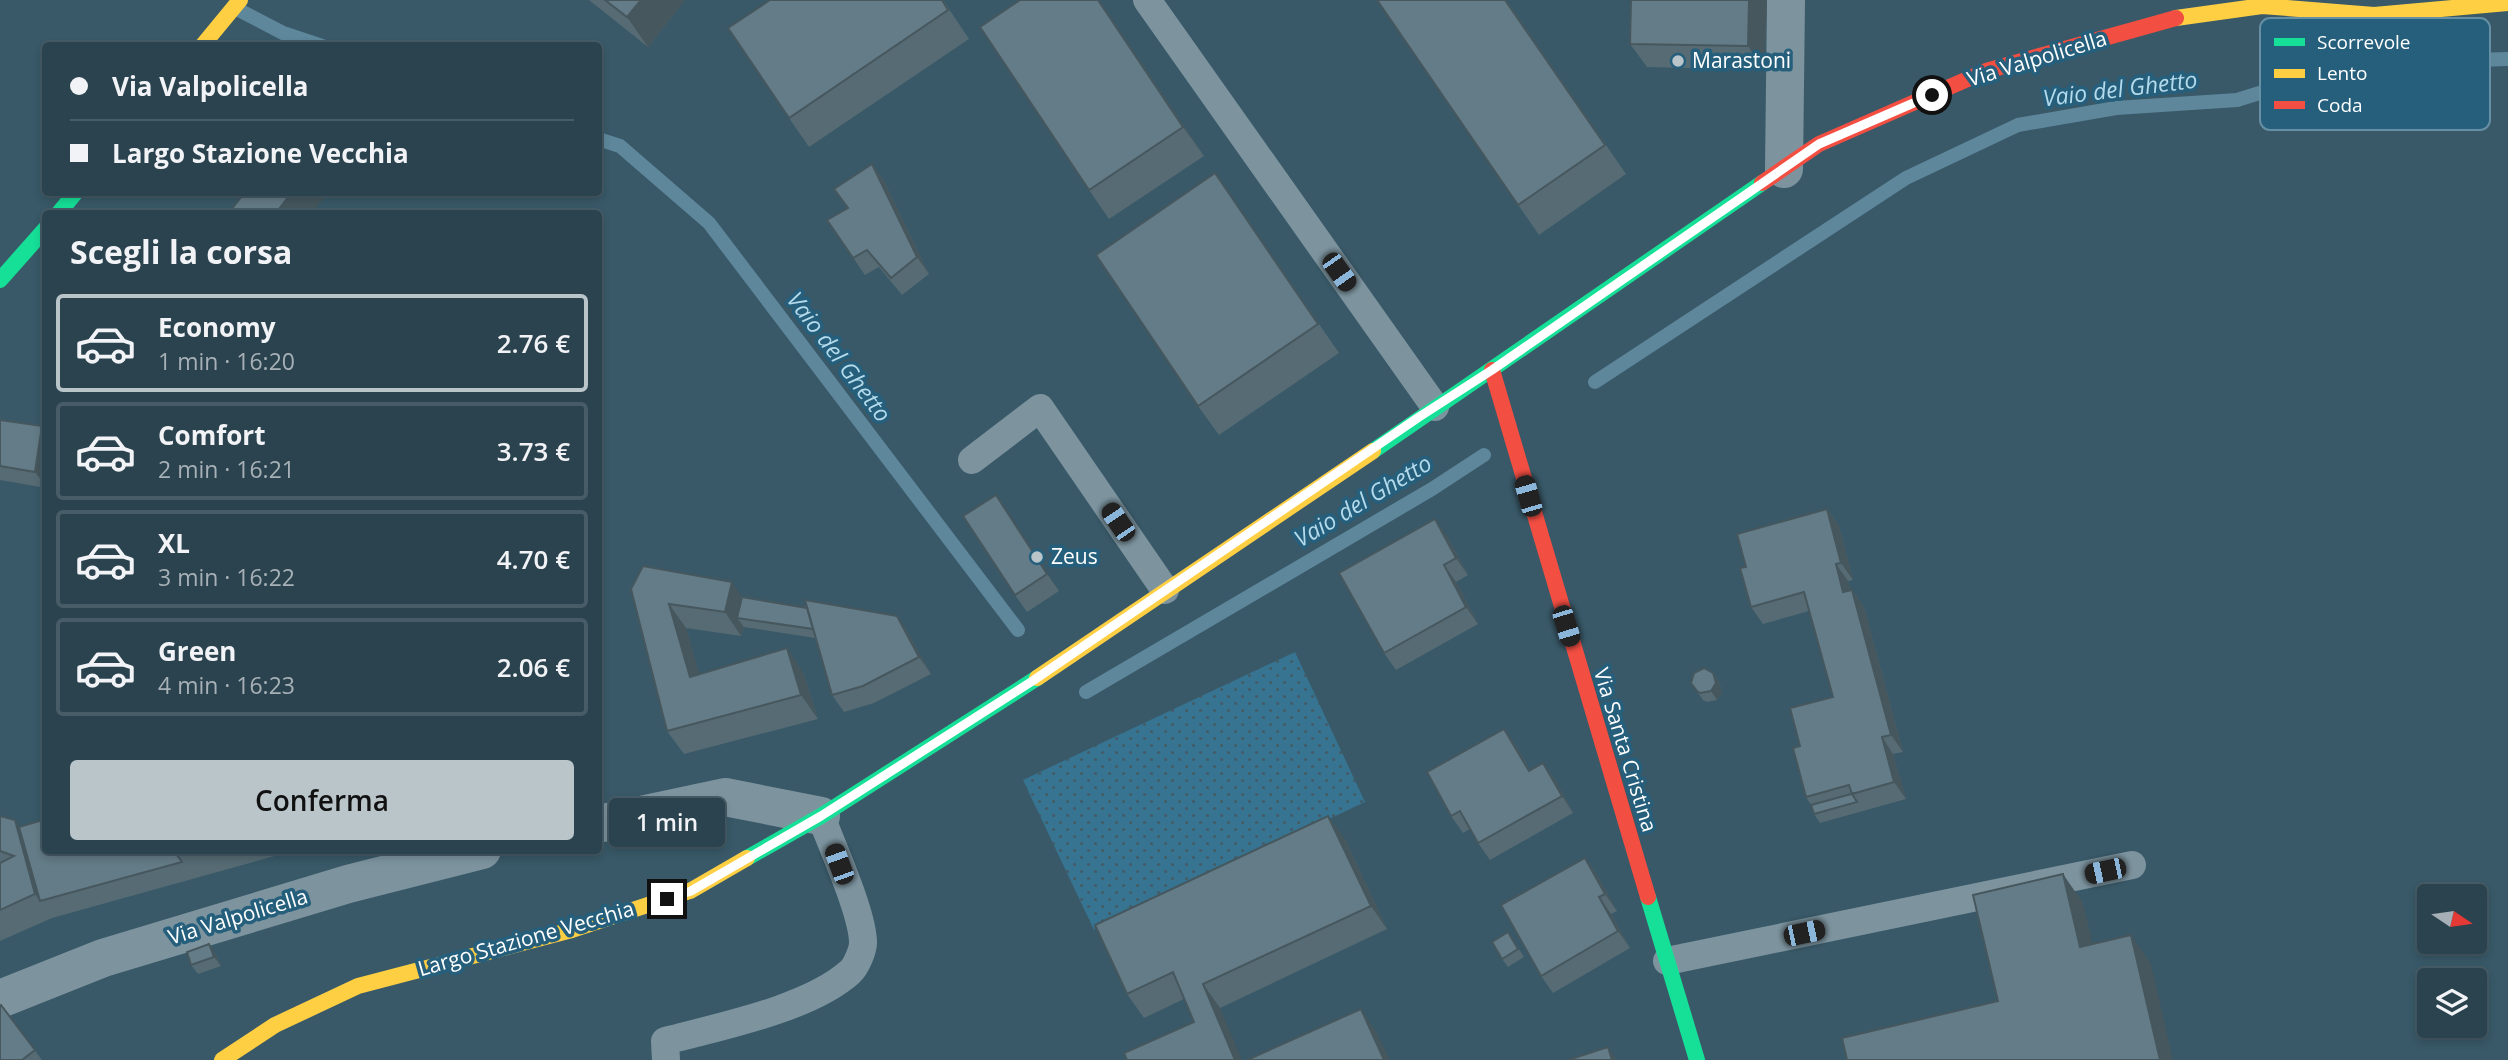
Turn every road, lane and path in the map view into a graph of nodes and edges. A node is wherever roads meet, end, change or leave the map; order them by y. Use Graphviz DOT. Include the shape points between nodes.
graph roads {
  1 [pos="240,0"];
  2 [pos="1147,0"];
  3 [pos="1786,0"];
  4 [pos="2264,3"];
  5 [pos="2508,4"];
  6 [pos="2183,8"];
  7 [pos="205,42"];
  8 [pos="1784,169"];
  9 [pos="73,196"];
  10 [pos="61,210"];
  11 [pos="42,233"];
  12 [pos="0,281"];
  13 [pos="1492,370"];
  14 [pos="1435,408"];
  15 [pos="972,460"];
  16 [pos="1165,590"];
  17 [pos="821,816"];
  18 [pos="602,823"];
  19 [pos="466,854"];
  20 [pos="2132,865"];
  21 [pos="1667,961"];
  22 [pos="0,999"];
  23 [pos="222,1060"];
  24 [pos="666,1060"];
  25 [pos="1697,1060"];
  1 -- 7 [label="main road"];
  2 -- 14 [label="lane"];
  3 -- 8 [label="street"];
  4 -- 5 [label="main road, Via Valpolicella" via="2374,15"];
  4 -- 6 [label="main road, Via Valpolicella"];
  6 -- 8 [label="main road, Via Valpolicella" via="1986,71 1819,144"];
  8 -- 13 [label="main road, Via Valpolicella"];
  9 -- 10 [label="main road"];
  11 -- 12 [label="main road"];
  13 -- 14 [label="main road, Via Valpolicella"];
  13 -- 21 [label="main road, Via Santa Cristina"];
  14 -- 16 [label="main road, Via Valpolicella"];
  15 -- 16 [label="lane" via="1040,408"];
  16 -- 17 [label="main road, Via Valpolicella"];
  17 -- 18 [label="street" via="725,797"];
  17 -- 23 [label="main road, Largo Stazione Vecchia" via="691,891 572,930 358,986 275,1024"];
  17 -- 24 [label="lane" via="856,912 863,945 852,971 817,993 750,1019 665,1041"];
  19 -- 22 [label="street, Via Valpolicella" via="103,957"];
  20 -- 21 [label="lane"];
  21 -- 25 [label="main road, Via Santa Cristina"];
}
